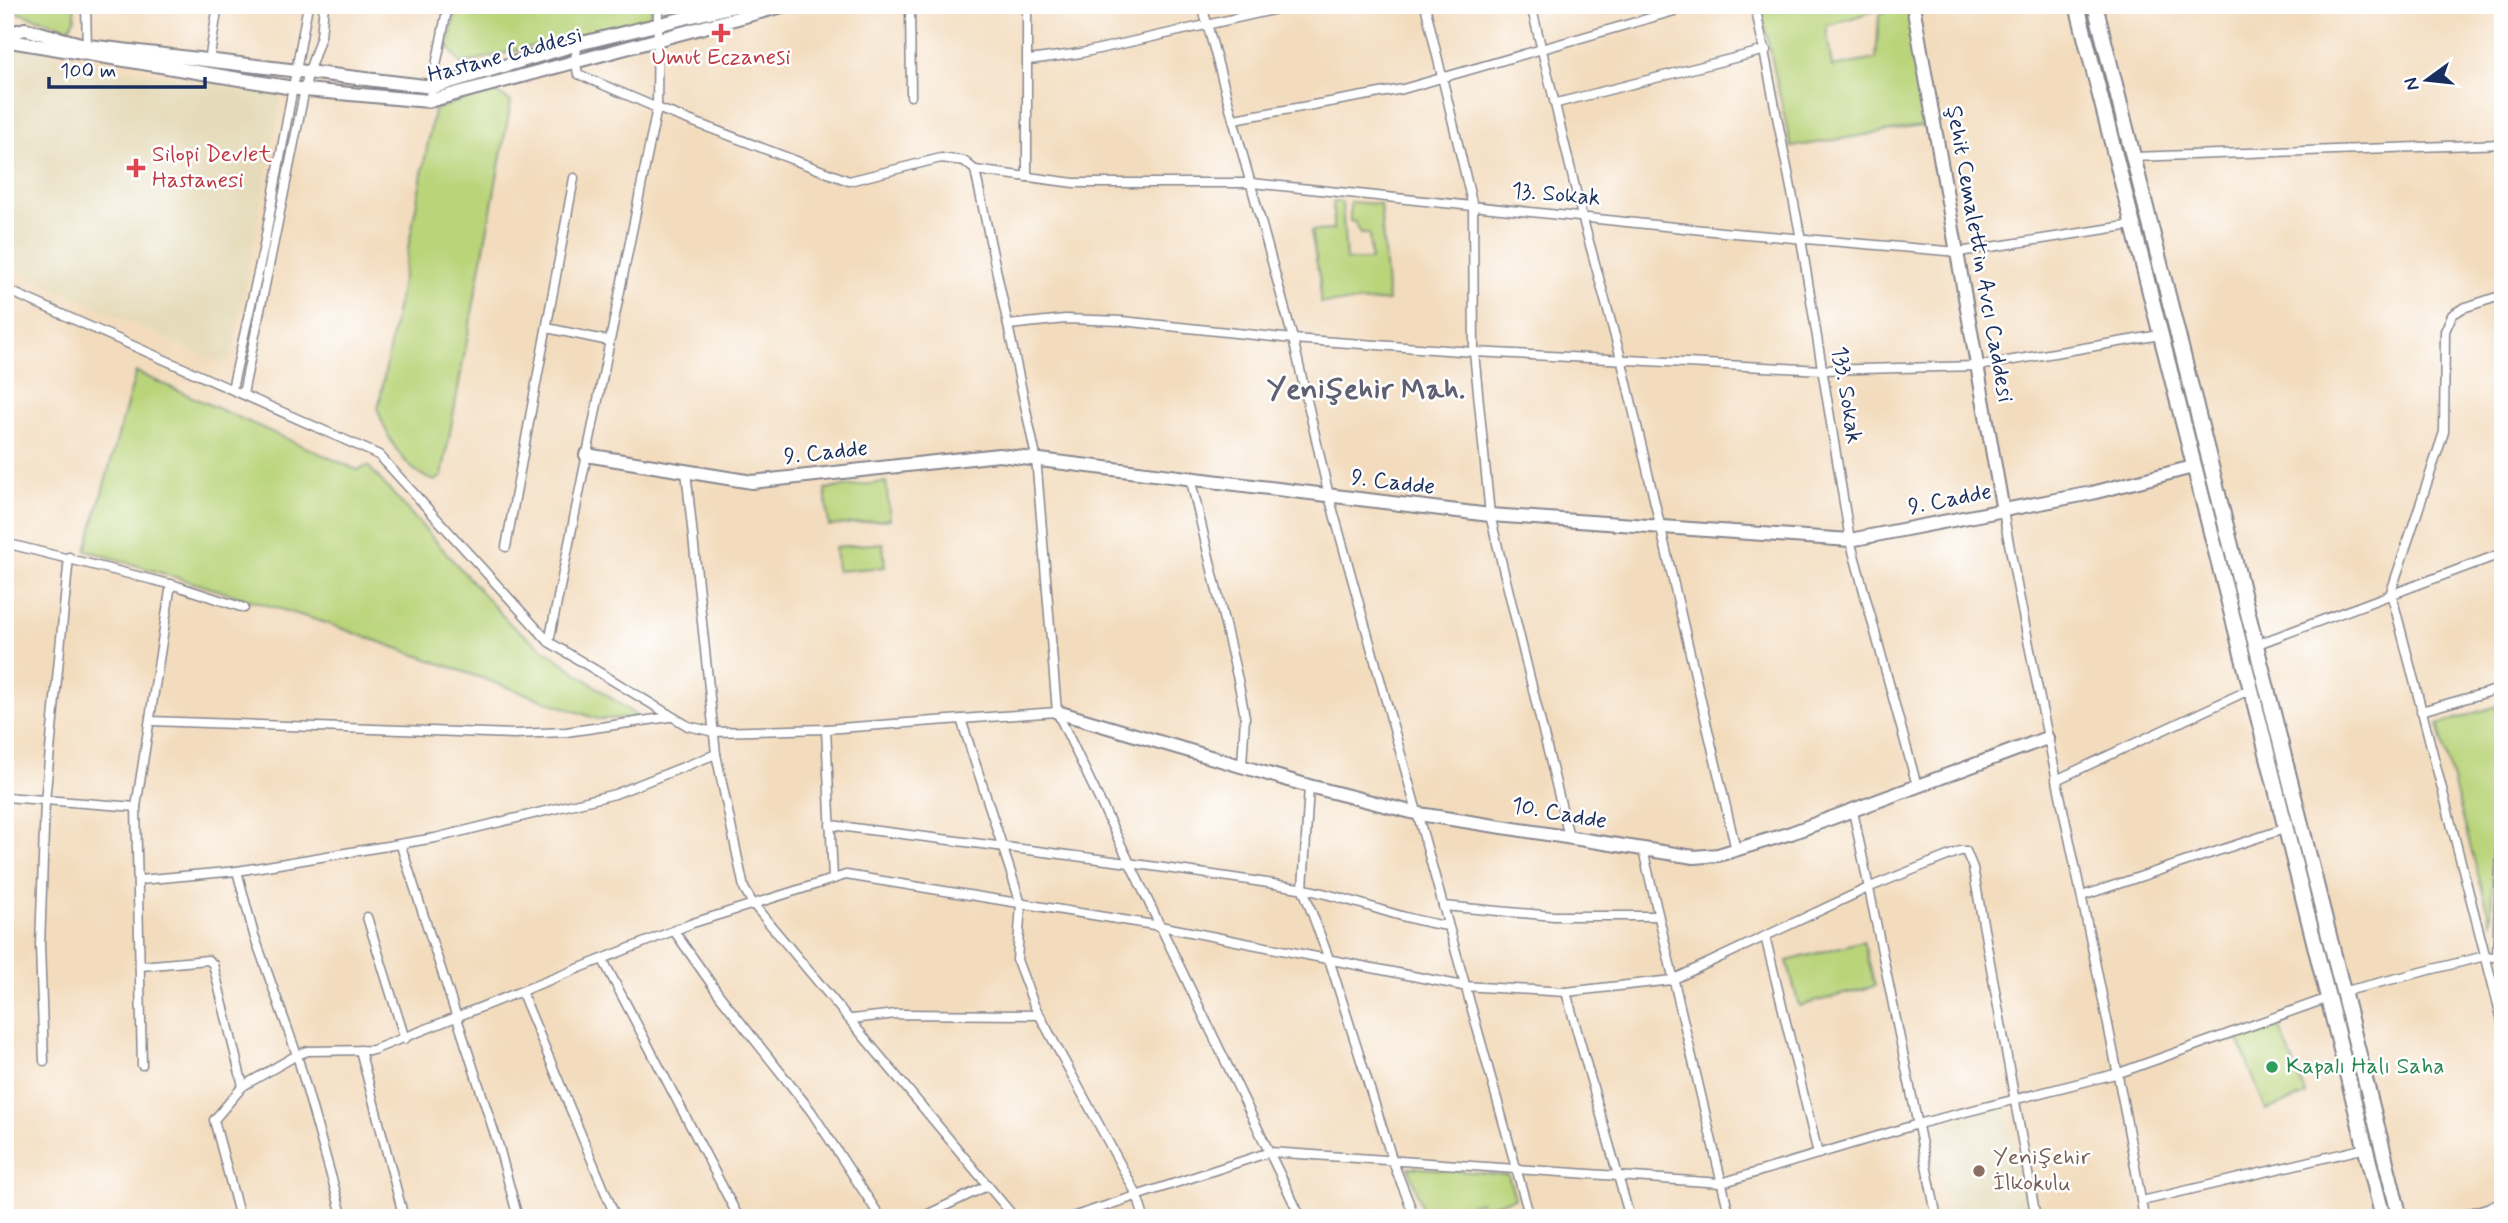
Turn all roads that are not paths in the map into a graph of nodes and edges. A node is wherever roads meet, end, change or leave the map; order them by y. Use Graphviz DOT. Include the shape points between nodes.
graph roads {
  1 [pos="86,5"];
  2 [pos="218,5"];
  3 [pos="308,5"];
  4 [pos="324,5"];
  5 [pos="448,5"];
  6 [pos="658,5"];
  7 [pos="738,5"];
  8 [pos="786,5"];
  9 [pos="910,5"];
  10 [pos="1027,5"];
  11 [pos="1202,5"];
  12 [pos="1295,5"];
  13 [pos="1425,5"];
  14 [pos="1531,5"];
  15 [pos="1695,5"];
  16 [pos="1755,5"];
  17 [pos="1913,5"];
  18 [pos="2077,5"];
  19 [pos="2095,5"];
  20 [pos="1207,27"];
  21 [pos="10,31"];
  22 [pos="658,33"];
  23 [pos="578,44"];
  24 [pos="1544,50"];
  25 [pos="1766,50"];
  26 [pos="87,51"];
  27 [pos="575,59"];
  28 [pos="1029,60"];
  29 [pos="209,61"];
  30 [pos="303,73"];
  31 [pos="1442,78"];
  32 [pos="433,87"];
  33 [pos="300,89"];
  34 [pos="912,96"];
  35 [pos="429,101"];
  36 [pos="1557,103"];
  37 [pos="657,108"];
  38 [pos="1234,119"];
  39 [pos="2503,144"];
  40 [pos="2133,157"];
  41 [pos="975,170"];
  42 [pos="1027,177"];
  43 [pos="574,178"];
  44 [pos="1252,183"];
  45 [pos="1473,207"];
  46 [pos="1582,216"];
  47 [pos="2132,225"];
  48 [pos="1801,239"];
  49 [pos="1959,252"];
  50 [pos="5,289"];
  51 [pos="2503,295"];
  52 [pos="1008,325"];
  53 [pos="547,328"];
  54 [pos="2160,335"];
  55 [pos="1293,339"];
  56 [pos="609,341"];
  57 [pos="1474,352"];
  58 [pos="1622,362"];
  59 [pos="1978,366"];
  60 [pos="1822,370"];
  61 [pos="232,389"];
  62 [pos="243,394"];
  63 [pos="586,455"];
  64 [pos="1036,457"];
  65 [pos="2193,467"];
  66 [pos="686,471"];
  67 [pos="1189,477"];
  68 [pos="1329,496"];
  69 [pos="2003,511"];
  70 [pos="1490,515"];
  71 [pos="1660,528"];
  72 [pos="1850,540"];
  73 [pos="5,543"];
  74 [pos="506,547"];
  75 [pos="2503,553"];
  76 [pos="69,558"];
  77 [pos="171,584"];
  78 [pos="2391,592"];
  79 [pos="244,608"];
  80 [pos="550,642"];
  81 [pos="2255,645"];
  82 [pos="2503,688"];
  83 [pos="2249,690"];
  84 [pos="2421,711"];
  85 [pos="1057,712"];
  86 [pos="670,717"];
  87 [pos="961,719"];
  88 [pos="150,721"];
  89 [pos="826,729"];
  90 [pos="713,732"];
  91 [pos="2047,738"];
  92 [pos="716,754"];
  93 [pos="1242,765"];
  94 [pos="2056,780"];
  95 [pos="2503,785"];
  96 [pos="1309,786"];
  97 [pos="1917,786"];
  98 [pos="5,797"];
  99 [pos="45,801"];
  100 [pos="136,807"];
  101 [pos="1853,811"];
  102 [pos="1419,814"];
  103 [pos="830,825"];
  104 [pos="2284,829"];
  105 [pos="1569,837"];
  106 [pos="401,846"];
  107 [pos="1002,846"];
  108 [pos="1643,850"];
  109 [pos="1736,850"];
  110 [pos="1130,863"];
  111 [pos="237,871"];
  112 [pos="833,879"];
  113 [pos="140,880"];
  114 [pos="1870,887"];
  115 [pos="1303,889"];
  116 [pos="2082,896"];
  117 [pos="753,904"];
  118 [pos="1021,904"];
  119 [pos="1443,906"];
  120 [pos="1658,916"];
  121 [pos="367,917"];
  122 [pos="1160,926"];
  123 [pos="1448,926"];
  124 [pos="674,931"];
  125 [pos="1765,936"];
  126 [pos="2485,956"];
  127 [pos="1329,958"];
  128 [pos="2500,958"];
  129 [pos="603,960"];
  130 [pos="141,966"];
  131 [pos="1672,980"];
  132 [pos="1463,986"];
  133 [pos="1566,992"];
  134 [pos="522,993"];
  135 [pos="2337,995"];
  136 [pos="1040,1015"];
  137 [pos="852,1018"];
  138 [pos="456,1019"];
  139 [pos="2503,1024"];
  140 [pos="405,1039"];
  141 [pos="360,1050"];
  142 [pos="297,1055"];
  143 [pos="44,1061"];
  144 [pos="142,1065"];
  145 [pos="2119,1073"];
  146 [pos="243,1086"];
  147 [pos="2015,1100"];
  148 [pos="1918,1124"];
  149 [pos="2366,1147"];
  150 [pos="1269,1152"];
  151 [pos="1818,1154"];
  152 [pos="1393,1162"];
  153 [pos="1517,1169"];
  154 [pos="1619,1178"];
  155 [pos="1721,1183"];
  156 [pos="988,1186"];
  157 [pos="1137,1195"];
  158 [pos="2142,1201"];
  159 [pos="2503,1203"];
  160 [pos="240,1218"];
  161 [pos="343,1218"];
  162 [pos="404,1218"];
  163 [pos="518,1218"];
  164 [pos="615,1218"];
  165 [pos="739,1218"];
  166 [pos="881,1218"];
  167 [pos="920,1218"];
  168 [pos="1015,1218"];
  169 [pos="1069,1218"];
  170 [pos="1144,1218"];
  171 [pos="1301,1218"];
  172 [pos="1415,1218"];
  173 [pos="1530,1218"];
  174 [pos="1630,1218"];
  175 [pos="1730,1218"];
  176 [pos="1937,1218"];
  177 [pos="2036,1218"];
  178 [pos="2144,1218"];
  179 [pos="2383,1218"];
  180 [pos="2400,1218"];
  181 [pos="2455,1218"];
  1 -- 26 [label="street"];
  2 -- 29 [label="street"];
  3 -- 30 [label="street"];
  4 -- 30 [label="street" via="321,36"];
  5 -- 32 [label="street"];
  6 -- 22 [label="street"];
  7 -- 22 [label="street, Hastane Caddesi"];
  8 -- 22 [label="street, Hastane Caddesi"];
  9 -- 34 [label="street"];
  10 -- 28 [label="street"];
  11 -- 20 [label="street"];
  12 -- 20 [label="street"];
  13 -- 31 [label="street"];
  14 -- 24 [label="street"];
  15 -- 24 [label="street"];
  16 -- 25 [label="street, 133. Sokak"];
  17 -- 49 [label="street, Şehit Cemalettin Avcı Caddesi"];
  18 -- 47 [label="highway"];
  19 -- 40 [label="highway"];
  20 -- 28 [label="street"];
  20 -- 38 [label="street"];
  21 -- 26 [label="street, Hastane Caddesi" via="16,42"];
  22 -- 23 [label="street, Hastane Caddesi"];
  22 -- 27 [label="street, Hastane Caddesi"];
  22 -- 37 [label="street"];
  23 -- 27 [label="street"];
  23 -- 32 [label="street, Hastane Caddesi"];
  24 -- 31 [label="street"];
  24 -- 36 [label="street"];
  25 -- 36 [label="street"];
  25 -- 48 [label="street, 133. Sokak"];
  26 -- 29 [label="street, Hastane Caddesi"];
  26 -- 33 [label="street, Hastane Caddesi"];
  27 -- 35 [label="street, Hastane Caddesi"];
  27 -- 37 [label="street, 13. Sokak" via="578,74"];
  28 -- 42 [label="street"];
  29 -- 30 [label="street, Hastane Caddesi"];
  30 -- 32 [label="street, Hastane Caddesi"];
  30 -- 33 [label="street"];
  31 -- 38 [label="street"];
  31 -- 45 [label="street"];
  32 -- 35 [label="street"];
  33 -- 35 [label="street, Hastane Caddesi"];
  33 -- 61 [label="street"];
  33 -- 62 [label="street"];
  36 -- 46 [label="street"];
  37 -- 41 [label="street, 13. Sokak" via="849,181 941,158 964,161"];
  37 -- 56 [label="street"];
  38 -- 44 [label="street"];
  39 -- 40 [label="street"];
  40 -- 81 [label="highway"];
  41 -- 42 [label="street, 13. Sokak"];
  41 -- 52 [label="street"];
  42 -- 44 [label="street, 13. Sokak" via="1074,183"];
  43 -- 53 [label="street"];
  44 -- 45 [label="street, 13. Sokak"];
  44 -- 55 [label="street"];
  45 -- 46 [label="street, 13. Sokak"];
  45 -- 57 [label="street"];
  46 -- 48 [label="street, 13. Sokak"];
  46 -- 58 [label="street"];
  47 -- 49 [label="street, 13. Sokak"];
  47 -- 54 [label="highway"];
  48 -- 49 [label="street, 13. Sokak"];
  48 -- 60 [label="street, 133. Sokak"];
  49 -- 59 [label="street, Şehit Cemalettin Avcı Caddesi"];
  50 -- 61 [label="street"];
  51 -- 78 [label="street" via="2463,308 2452,315 2445,331 2444,432"];
  52 -- 55 [label="street" via="1065,318"];
  52 -- 64 [label="street"];
  53 -- 56 [label="street"];
  53 -- 74 [label="street"];
  54 -- 59 [label="street"];
  54 -- 65 [label="highway"];
  55 -- 57 [label="street"];
  55 -- 68 [label="street"];
  56 -- 63 [label="street"];
  57 -- 58 [label="street"];
  57 -- 70 [label="street"];
  58 -- 60 [label="street"];
  58 -- 71 [label="street"];
  59 -- 60 [label="street"];
  59 -- 69 [label="street, Şehit Cemalettin Avcı Caddesi"];
  60 -- 72 [label="street, 133. Sokak"];
  61 -- 62 [label="street"];
  62 -- 80 [label="street" via="379,455"];
  63 -- 66 [label="street, 9. Cadde"];
  63 -- 80 [label="street"];
  64 -- 66 [label="street, 9. Cadde" via="999,454 752,482"];
  64 -- 67 [label="street, 9. Cadde"];
  64 -- 85 [label="street"];
  65 -- 69 [label="street, 9. Cadde" via="2092,494"];
  65 -- 83 [label="highway"];
  66 -- 90 [label="street"];
  67 -- 68 [label="street, 9. Cadde"];
  67 -- 93 [label="street" via="1245,718"];
  68 -- 70 [label="street, 9. Cadde"];
  68 -- 102 [label="street"];
  69 -- 72 [label="street, 9. Cadde"];
  69 -- 91 [label="street"];
  70 -- 71 [label="street, 9. Cadde"];
  70 -- 105 [label="street"];
  71 -- 72 [label="street, 9. Cadde"];
  71 -- 109 [label="street"];
  72 -- 97 [label="street, 133. Sokak"];
  73 -- 76 [label="street"];
  75 -- 78 [label="street"];
  76 -- 77 [label="street"];
  76 -- 99 [label="street"];
  77 -- 79 [label="street"];
  77 -- 88 [label="street"];
  78 -- 81 [label="street"];
  78 -- 84 [label="street"];
  80 -- 86 [label="street"];
  81 -- 135 [label="highway"];
  82 -- 84 [label="street"];
  83 -- 94 [label="street"];
  83 -- 104 [label="highway"];
  84 -- 126 [label="street"];
  85 -- 87 [label="street"];
  85 -- 93 [label="street, 10. Cadde"];
  85 -- 110 [label="street"];
  86 -- 88 [label="street" via="566,732 514,734"];
  86 -- 90 [label="street"];
  87 -- 89 [label="street"];
  87 -- 107 [label="street"];
  88 -- 100 [label="street"];
  89 -- 90 [label="street"];
  89 -- 103 [label="street"];
  90 -- 92 [label="street"];
  91 -- 94 [label="street"];
  91 -- 97 [label="street, 10. Cadde"];
  92 -- 106 [label="street" via="615,794"];
  92 -- 117 [label="street" via="744,888"];
  93 -- 96 [label="street, 10. Cadde"];
  94 -- 116 [label="street"];
  95 -- 128 [label="street"];
  96 -- 102 [label="street, 10. Cadde"];
  96 -- 115 [label="street"];
  97 -- 101 [label="street, 10. Cadde"];
  98 -- 99 [label="street"];
  99 -- 100 [label="street"];
  99 -- 143 [label="street" via="40,946"];
  100 -- 113 [label="street"];
  101 -- 109 [label="street, 10. Cadde"];
  101 -- 114 [label="street"];
  102 -- 105 [label="street, 10. Cadde"];
  102 -- 119 [label="street"];
  103 -- 107 [label="street"];
  103 -- 112 [label="street"];
  104 -- 116 [label="street"];
  104 -- 135 [label="highway"];
  105 -- 108 [label="street, 10. Cadde"];
  106 -- 111 [label="street"];
  106 -- 138 [label="street"];
  107 -- 110 [label="street"];
  107 -- 118 [label="street"];
  108 -- 109 [label="street, 10. Cadde" via="1694,857"];
  108 -- 120 [label="street"];
  110 -- 115 [label="street"];
  110 -- 122 [label="street"];
  111 -- 113 [label="street"];
  111 -- 142 [label="street" via="254,935"];
  112 -- 117 [label="street"];
  112 -- 118 [label="street" via="846,875"];
  113 -- 130 [label="street"];
  114 -- 125 [label="street"];
  114 -- 147 [label="street" via="1926,862 1966,851 1973,868"];
  114 -- 148 [label="street"];
  115 -- 123 [label="street"];
  115 -- 127 [label="street"];
  116 -- 145 [label="street"];
  117 -- 124 [label="street"];
  117 -- 137 [label="street"];
  118 -- 122 [label="street"];
  118 -- 136 [label="street" via="1017,960"];
  119 -- 120 [label="street" via="1554,916"];
  119 -- 123 [label="street"];
  120 -- 131 [label="street"];
  121 -- 140 [label="street"];
  122 -- 127 [label="street"];
  122 -- 150 [label="street"];
  123 -- 132 [label="street"];
  124 -- 129 [label="street"];
  124 -- 166 [label="street" via="811,1111"];
  125 -- 131 [label="street"];
  125 -- 151 [label="street"];
  126 -- 128 [label="street"];
  126 -- 135 [label="street"];
  126 -- 139 [label="street"];
  127 -- 132 [label="street"];
  127 -- 152 [label="street"];
  129 -- 134 [label="street"];
  129 -- 165 [label="street"];
  130 -- 144 [label="street"];
  130 -- 146 [label="street" via="208,960 213,964"];
  131 -- 133 [label="street"];
  131 -- 155 [label="street"];
  132 -- 133 [label="street"];
  132 -- 153 [label="street"];
  133 -- 154 [label="street"];
  134 -- 138 [label="street"];
  134 -- 164 [label="street"];
  135 -- 145 [label="street"];
  135 -- 149 [label="highway"];
  135 -- 180 [label="highway"];
  136 -- 137 [label="street"];
  136 -- 157 [label="street"];
  137 -- 156 [label="street"];
  138 -- 140 [label="street"];
  138 -- 163 [label="street"];
  140 -- 141 [label="street"];
  141 -- 142 [label="street"];
  141 -- 162 [label="street"];
  142 -- 146 [label="street"];
  142 -- 161 [label="street"];
  145 -- 147 [label="street"];
  145 -- 158 [label="street"];
  146 -- 160 [label="street" via="214,1120"];
  147 -- 148 [label="street"];
  147 -- 177 [label="street"];
  148 -- 151 [label="street"];
  148 -- 176 [label="street"];
  149 -- 158 [label="street"];
  149 -- 179 [label="highway"];
  150 -- 152 [label="street"];
  150 -- 157 [label="street"];
  150 -- 171 [label="street"];
  151 -- 155 [label="street"];
  152 -- 153 [label="street"];
  152 -- 172 [label="street"];
  153 -- 154 [label="street"];
  153 -- 173 [label="street"];
  154 -- 155 [label="street"];
  154 -- 174 [label="street"];
  155 -- 175 [label="street"];
  156 -- 167 [label="street"];
  156 -- 168 [label="street"];
  157 -- 169 [label="street"];
  157 -- 170 [label="street"];
  158 -- 178 [label="street"];
  159 -- 181 [label="street"];
}
